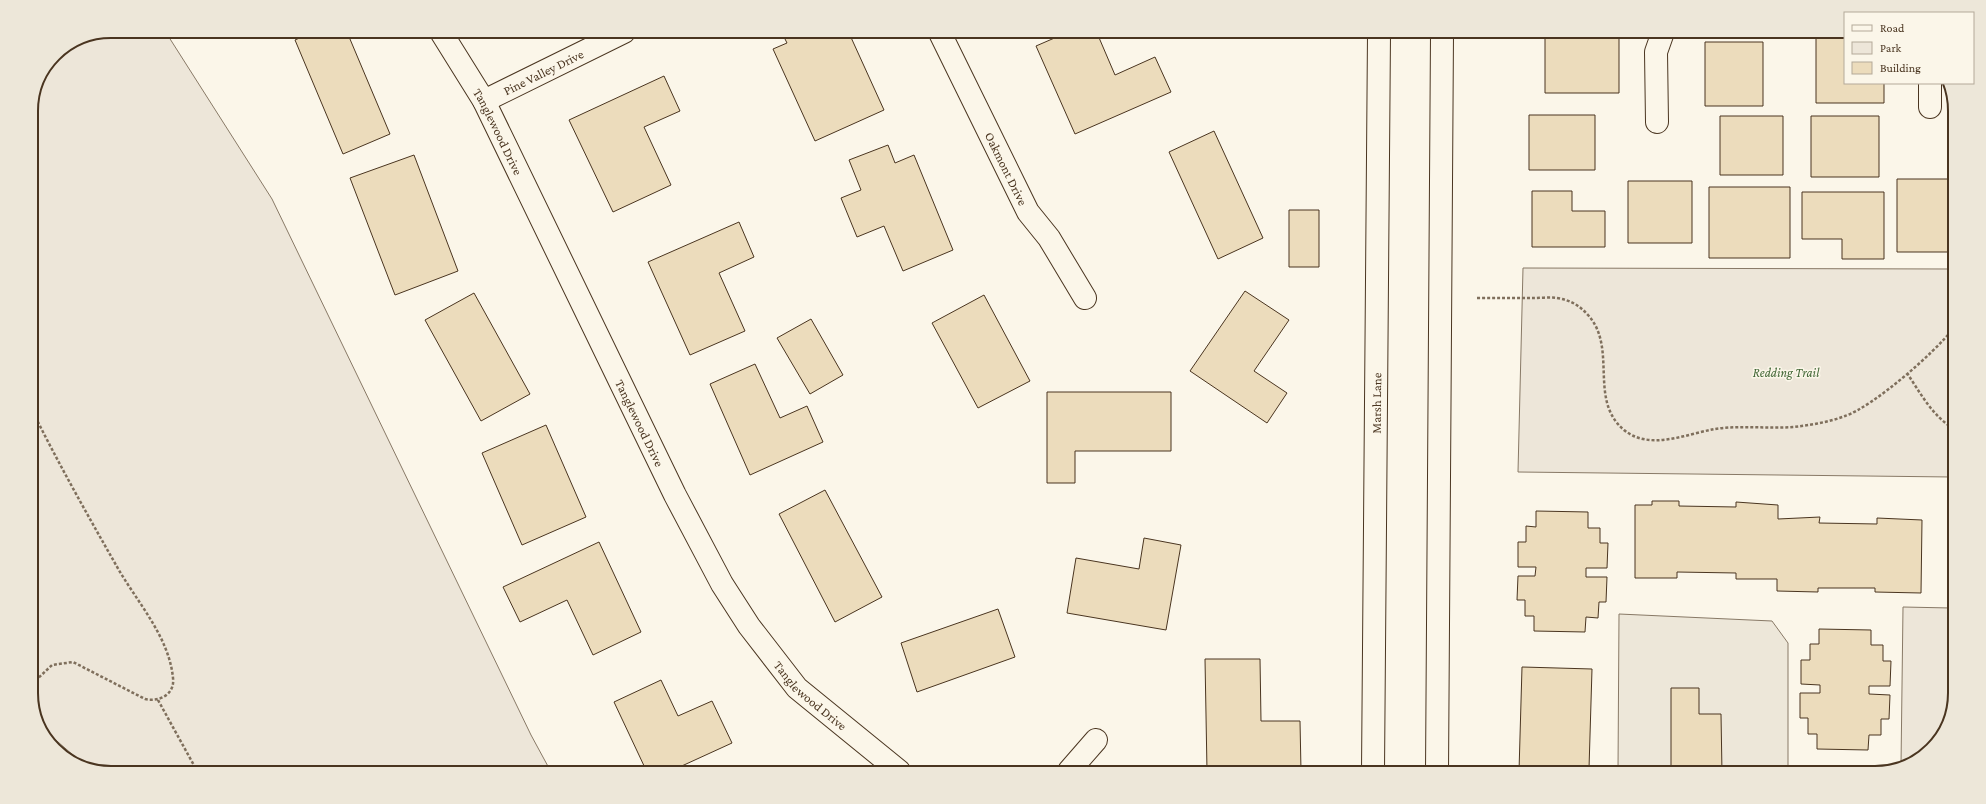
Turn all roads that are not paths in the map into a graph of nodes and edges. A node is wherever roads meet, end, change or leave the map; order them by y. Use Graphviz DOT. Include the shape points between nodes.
graph roads {
  1 [pos="445,38"];
  2 [pos="612,38"];
  3 [pos="942,38"];
  4 [pos="1379,38"];
  5 [pos="1442,38"];
  6 [pos="1661,38"];
  7 [pos="1930,84"];
  8 [pos="484,101"];
  9 [pos="1930,107"];
  10 [pos="1657,122"];
  11 [pos="1085,298"];
  12 [pos="1096,740"];
  13 [pos="893,766"];
  14 [pos="1073,766"];
  15 [pos="1373,766"];
  16 [pos="1437,766"];
  1 -- 8 [label="street, Tanglewood Drive"];
  2 -- 8 [label="street, Pine Valley Drive"];
  3 -- 11 [label="street, Oakmont Drive" via="1028,212 1049,238"];
  4 -- 15 [label="street, Marsh Lane"];
  5 -- 16 [label="street"];
  6 -- 10 [label="street" via="1656,52"];
  7 -- 9 [label="street"];
  8 -- 13 [label="street, Tanglewood Drive" via="675,495 722,584 749,626 797,688"];
  12 -- 14 [label="street"];
}
